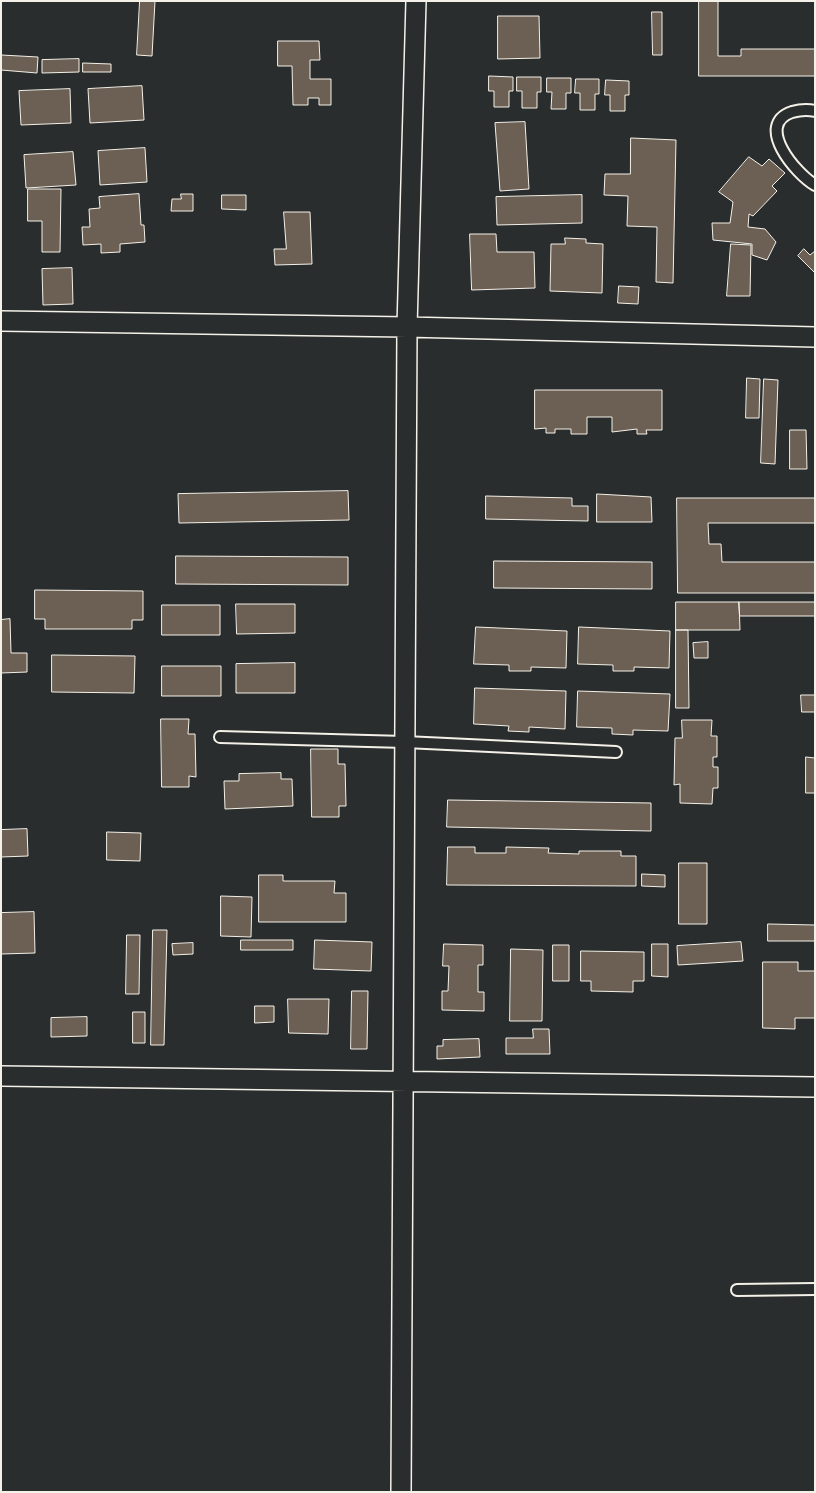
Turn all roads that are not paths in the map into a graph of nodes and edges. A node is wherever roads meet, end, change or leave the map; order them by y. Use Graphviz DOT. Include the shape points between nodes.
graph roads {
  1 [pos="416,1"];
  2 [pos="815,112"];
  3 [pos="815,185"];
  4 [pos="1,321"];
  5 [pos="407,327"];
  6 [pos="815,337"];
  7 [pos="220,737"];
  8 [pos="405,742"];
  9 [pos="616,752"];
  10 [pos="1,1076"];
  11 [pos="404,1082"];
  12 [pos="815,1087"];
  13 [pos="815,1289"];
  14 [pos="738,1290"];
  15 [pos="401,1492"];
  1 -- 5 [label="street"];
  2 -- 3 [label="lane" via="799,110 786,114 779,122 777,135 790,164"];
  4 -- 5 [label="street"];
  5 -- 6 [label="street"];
  5 -- 8 [label="street"];
  7 -- 8 [label="lane"];
  8 -- 9 [label="lane"];
  8 -- 11 [label="street"];
  10 -- 11 [label="street"];
  11 -- 12 [label="street"];
  11 -- 15 [label="street"];
  13 -- 14 [label="lane"];
}
